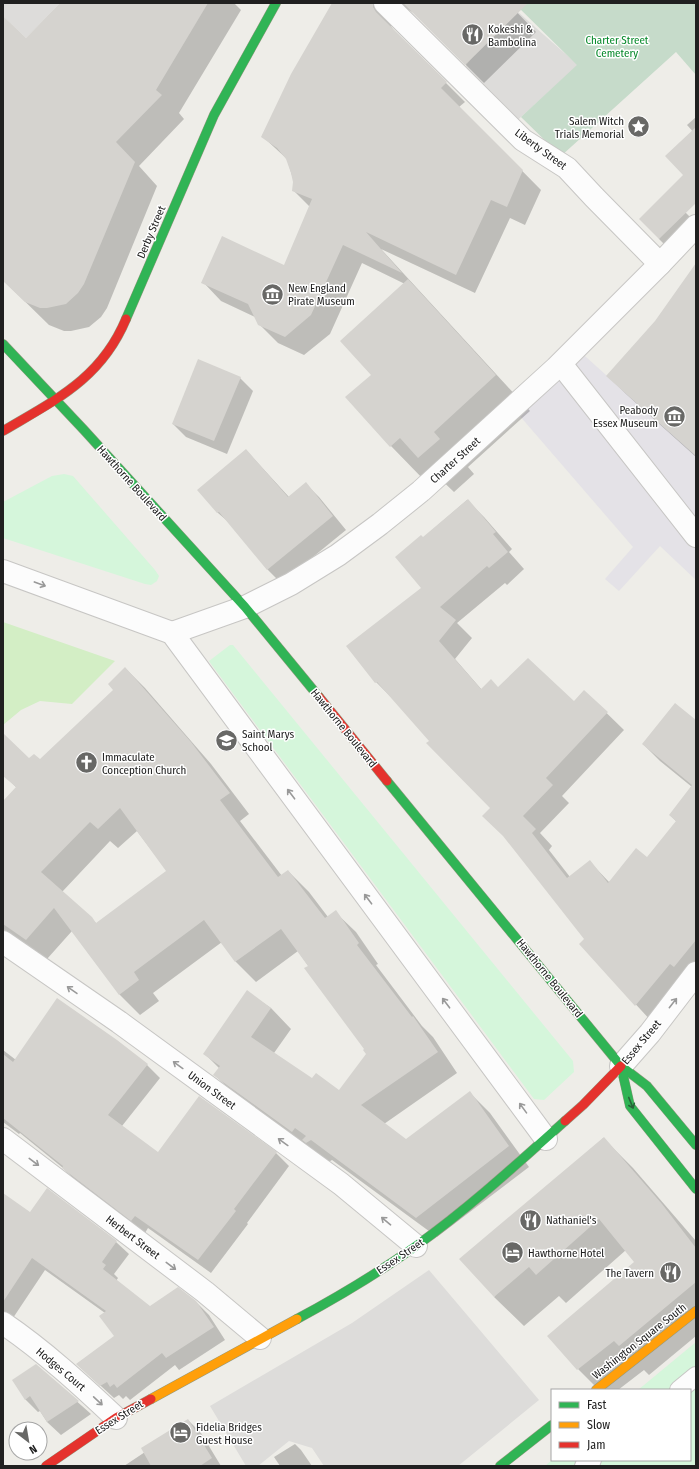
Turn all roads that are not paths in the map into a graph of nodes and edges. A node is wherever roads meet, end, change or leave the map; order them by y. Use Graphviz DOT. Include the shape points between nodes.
graph roads {
  1 [pos="276,3"];
  2 [pos="385,3"];
  3 [pos="696,226"];
  4 [pos="660,264"];
  5 [pos="3,344"];
  6 [pos="561,364"];
  7 [pos="56,400"];
  8 [pos="3,431"];
  9 [pos="696,536"];
  10 [pos="3,571"];
  11 [pos="245,607"];
  12 [pos="172,633"];
  13 [pos="3,942"];
  14 [pos="696,973"];
  15 [pos="621,1066"];
  16 [pos="3,1139"];
  17 [pos="546,1139"];
  18 [pos="696,1145"];
  19 [pos="696,1189"];
  20 [pos="416,1246"];
  21 [pos="696,1311"];
  22 [pos="3,1323"];
  23 [pos="260,1338"];
  24 [pos="696,1376"];
  25 [pos="597,1389"];
  26 [pos="680,1389"];
  27 [pos="116,1418"];
  28 [pos="551,1426"];
  29 [pos="46,1466"];
  30 [pos="500,1466"];
  1 -- 7 [label="main road, Derby Street" via="214,115 124,324 96,366 78,385"];
  2 -- 4 [label="street, Liberty Street" via="523,140 567,168"];
  3 -- 4 [label="street, Charter Street"];
  4 -- 6 [label="street, Charter Street"];
  5 -- 7 [label="main road, Hawthorne Boulevard"];
  6 -- 9 [label="street"];
  6 -- 11 [label="street, Charter Street" via="421,491 380,524 338,555"];
  7 -- 8 [label="main road, Derby Street"];
  7 -- 11 [label="main road, Hawthorne Boulevard"];
  10 -- 12 [label="street, one-way"];
  11 -- 12 [label="street, Charter Street"];
  11 -- 15 [label="main road, Hawthorne Boulevard"];
  17 -- 12 [label="street, one-way"];
  20 -- 13 [label="street, Union Street, one-way" via="341,1184 119,1022"];
  15 -- 14 [label="street, Essex Street, one-way"];
  15 -- 17 [label="main road, Essex Street"];
  15 -- 18 [label="main road" via="647,1086"];
  15 -- 19 [label="main road, one-way" via="630,1106"];
  16 -- 23 [label="street, Herbert Street, one-way" via="205,1292"];
  17 -- 20 [label="main road, Essex Street" via="484,1194"];
  20 -- 23 [label="main road, Essex Street" via="343,1294"];
  21 -- 25 [label="main road, Washington Square South"];
  22 -- 27 [label="street, Hodges Court, one-way" via="65,1371"];
  23 -- 27 [label="main road, Essex Street"];
  24 -- 26 [label="lane"];
  27 -- 29 [label="main road, Essex Street"];
  28 -- 30 [label="main road"];
}
